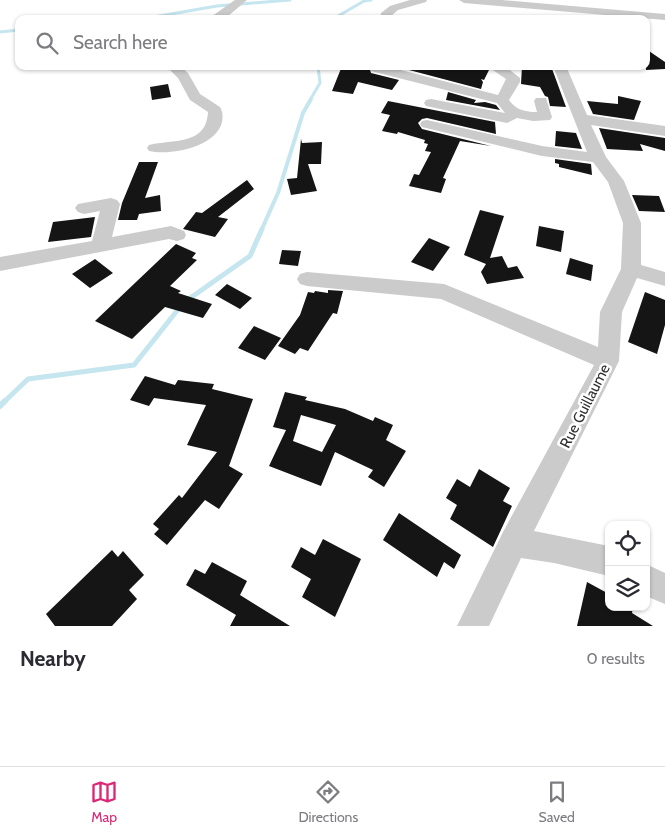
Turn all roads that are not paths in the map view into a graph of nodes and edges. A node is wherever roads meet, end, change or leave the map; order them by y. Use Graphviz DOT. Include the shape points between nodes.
graph roads {
  1 [pos="242,0"];
  2 [pos="422,0"];
  3 [pos="464,0"];
  4 [pos="223,15"];
  5 [pos="385,15"];
  6 [pos="648,15"];
  7 [pos="650,15"];
  8 [pos="665,17"];
  9 [pos="176,70"];
  10 [pos="384,70"];
  11 [pos="503,70"];
  12 [pos="561,70"];
  13 [pos="502,100"];
  14 [pos="541,101"];
  15 [pos="431,103"];
  16 [pos="514,113"];
  17 [pos="581,119"];
  18 [pos="427,124"];
  19 [pos="665,131"];
  20 [pos="155,148"];
  21 [pos="598,158"];
  22 [pos="84,208"];
  23 [pos="177,235"];
  24 [pos="100,246"];
  25 [pos="0,264"];
  26 [pos="631,269"];
  27 [pos="307,278"];
  28 [pos="665,279"];
  29 [pos="608,362"];
  30 [pos="513,542"];
  31 [pos="605,560"];
  32 [pos="650,581"];
  33 [pos="665,589"];
  34 [pos="473,626"];
  1 -- 4 [label="street"];
  2 -- 5 [label="street" via="394,8"];
  3 -- 6 [label="street"];
  7 -- 8 [label="street"];
  9 -- 20 [label="street" via="195,97 215,110 213,126 201,138 186,144"];
  10 -- 13 [label="street"];
  11 -- 13 [label="street" via="513,78 513,82"];
  12 -- 17 [label="street, Rue Guillaume"];
  13 -- 16 [label="street"];
  14 -- 16 [label="street" via="545,118"];
  15 -- 16 [label="street" via="507,119"];
  17 -- 19 [label="street"];
  17 -- 21 [label="street, Rue Guillaume"];
  18 -- 21 [label="street" via="542,151"];
  21 -- 26 [label="street, Rue Guillaume" via="616,181 632,223"];
  22 -- 24 [label="street" via="111,204"];
  23 -- 24 [label="street" via="171,232"];
  24 -- 25 [label="street"];
  26 -- 28 [label="street"];
  26 -- 29 [label="street, Rue Guillaume" via="611,312"];
  27 -- 29 [label="street" via="444,292"];
  29 -- 30 [label="street, Rue Guillaume"];
  30 -- 31 [label="street"];
  30 -- 34 [label="street, Rue Guillaume"];
  32 -- 33 [label="street"];
}
